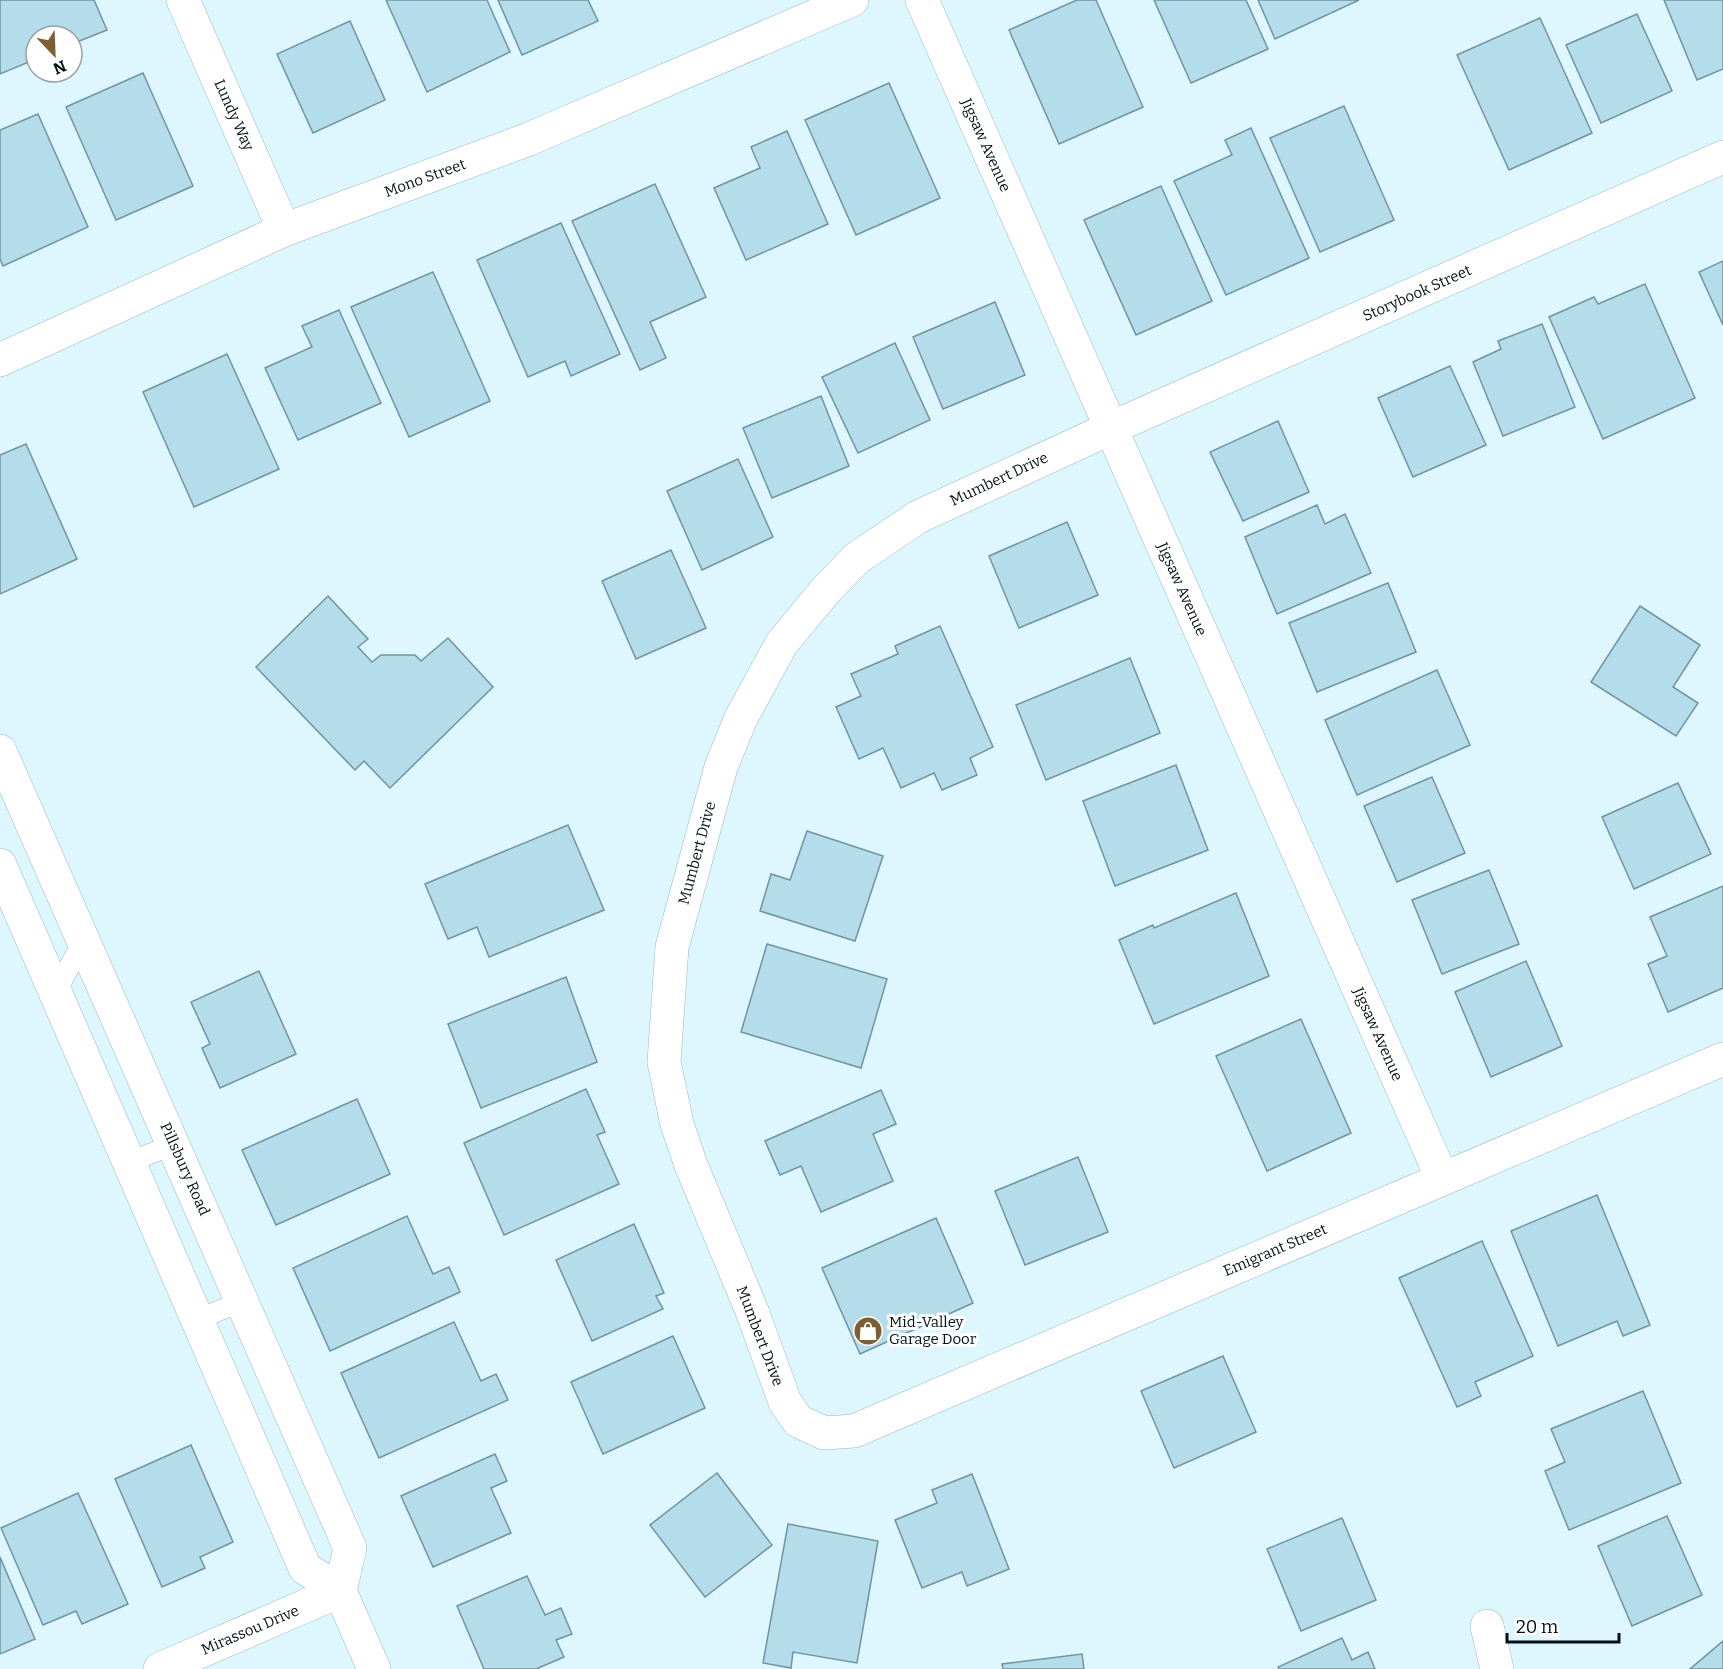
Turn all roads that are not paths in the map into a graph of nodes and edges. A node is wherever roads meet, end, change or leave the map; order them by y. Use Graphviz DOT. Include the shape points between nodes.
graph roads {
  1 [pos="183,0"];
  2 [pos="852,0"];
  3 [pos="922,0"];
  4 [pos="1723,158"];
  5 [pos="284,230"];
  6 [pos="0,360"];
  7 [pos="1111,428"];
  8 [pos="3,767"];
  9 [pos="0,865"];
  10 [pos="83,940"];
  11 [pos="56,993"];
  12 [pos="1723,1059"];
  13 [pos="174,1144"];
  14 [pos="130,1162"];
  15 [pos="1442,1178"];
  16 [pos="243,1301"];
  17 [pos="198,1319"];
  18 [pos="824,1433"];
  19 [pos="339,1591"];
  20 [pos="1487,1626"];
  21 [pos="160,1669"];
  22 [pos="374,1669"];
  23 [pos="1497,1669"];
  1 -- 5 [label="street, Lundy Way"];
  2 -- 5 [label="street, Mono Street" via="529,139"];
  3 -- 7 [label="street, Jigsaw Avenue"];
  4 -- 7 [label="street, Storybook Street"];
  5 -- 6 [label="street, Mono Street"];
  7 -- 15 [label="street, Jigsaw Avenue"];
  7 -- 18 [label="street, Mumbert Drive" via="918,517 857,558 782,643 741,718 721,766 672,947 664,1062 677,1124 691,1165 785,1402 798,1421"];
  8 -- 10 [label="street, Pillsbury Road"];
  9 -- 11 [label="street"];
  10 -- 11 [label="lane"];
  10 -- 13 [label="street, Pillsbury Road"];
  11 -- 14 [label="street"];
  12 -- 15 [label="street, Emigrant Street"];
  13 -- 14 [label="lane"];
  13 -- 16 [label="street, Pillsbury Road"];
  14 -- 17 [label="street"];
  15 -- 18 [label="street, Emigrant Street" via="854,1431"];
  16 -- 17 [label="lane"];
  16 -- 19 [label="street, Pillsbury Road" via="350,1548"];
  17 -- 19 [label="street" via="306,1568"];
  19 -- 21 [label="street, Mirassou Drive"];
  19 -- 22 [label="street"];
  20 -- 23 [label="street"];
}
